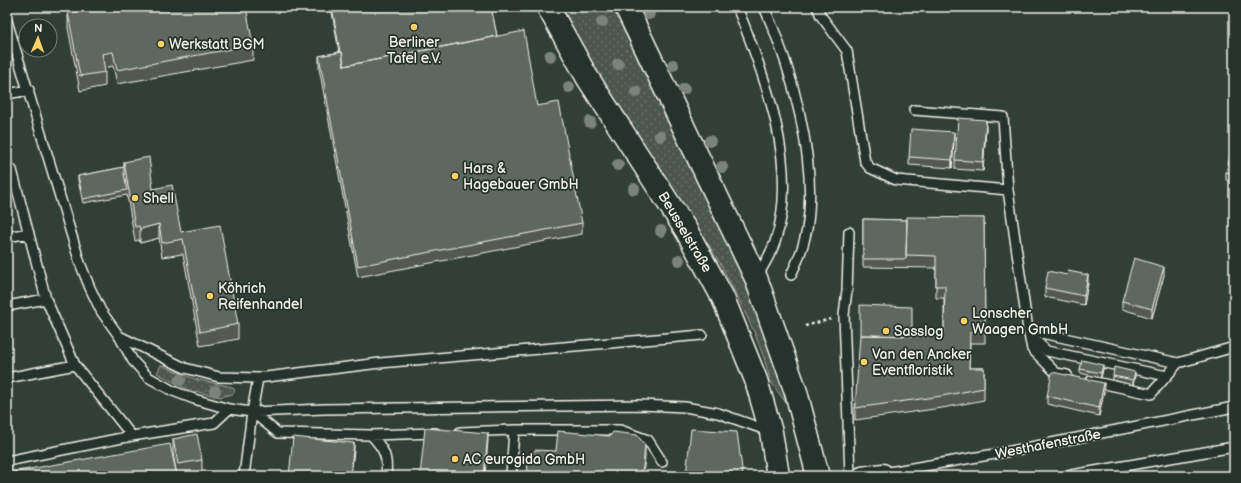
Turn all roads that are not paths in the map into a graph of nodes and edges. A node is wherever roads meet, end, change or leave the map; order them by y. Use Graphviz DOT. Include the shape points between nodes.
graph roads {
  1 [pos="548,7"];
  2 [pos="626,7"];
  3 [pos="737,7"];
  4 [pos="764,7"];
  5 [pos="817,7"];
  6 [pos="7,21"];
  7 [pos="29,90"];
  8 [pos="7,94"];
  9 [pos="914,110"];
  10 [pos="7,171"];
  11 [pos="1008,190"];
  12 [pos="849,232"];
  13 [pos="29,233"];
  14 [pos="7,237"];
  15 [pos="791,275"];
  16 [pos="756,278"];
  17 [pos="46,299"];
  18 [pos="7,306"];
  19 [pos="1029,333"];
  20 [pos="702,335"];
  21 [pos="119,336"];
  22 [pos="1234,347"];
  23 [pos="1178,362"];
  24 [pos="75,365"];
  25 [pos="1167,376"];
  26 [pos="7,378"];
  27 [pos="258,378"];
  28 [pos="1234,408"];
  29 [pos="229,409"];
  30 [pos="252,412"];
  31 [pos="514,430"];
  32 [pos="771,432"];
  33 [pos="371,435"];
  34 [pos="132,436"];
  35 [pos="1234,447"];
  36 [pos="7,461"];
  37 [pos="662,462"];
  38 [pos="883,472"];
  39 [pos="244,476"];
  40 [pos="386,476"];
  41 [pos="511,476"];
  42 [pos="778,476"];
  43 [pos="818,476"];
  44 [pos="850,476"];
  45 [pos="862,476"];
  46 [pos="1066,476"];
  1 -- 32 [label="main road, Beusselstraße" via="587,78 686,230 723,298 756,380"];
  2 -- 16 [label="main road"];
  3 -- 16 [label="lane" via="771,102 781,149 784,181 783,212 775,243"];
  4 -- 15 [label="lane" via="782,53 796,102 808,168 810,200 807,230"];
  5 -- 11 [label="lane" via="847,51 865,162 870,168 896,180"];
  6 -- 7 [label="lane"];
  7 -- 8 [label="lane"];
  7 -- 21 [label="lane" via="83,269 101,311"];
  9 -- 11 [label="lane" via="1003,117"];
  10 -- 13 [label="lane" via="12,170"];
  11 -- 19 [label="lane"];
  12 -- 44 [label="lane" via="844,315"];
  13 -- 14 [label="lane"];
  13 -- 17 [label="lane"];
  16 -- 43 [label="main road" via="796,392"];
  17 -- 18 [label="lane"];
  17 -- 24 [label="lane"];
  19 -- 23 [label="lane"];
  19 -- 25 [label="lane" via="1046,351"];
  19 -- 25 [label="lane" via="1032,349 1056,373 1151,394"];
  20 -- 27 [label="lane" via="380,363"];
  21 -- 27 [label="lane" via="184,368 218,377"];
  21 -- 29 [label="lane" via="133,361 148,377 194,400"];
  22 -- 23 [label="lane"];
  23 -- 25 [label="lane"];
  24 -- 26 [label="lane"];
  24 -- 34 [label="lane"];
  27 -- 30 [label="lane"];
  28 -- 38 [label="lane, Westhafenstraße" via="995,454"];
  29 -- 30 [label="lane"];
  29 -- 34 [label="lane" via="214,423"];
  30 -- 32 [label="lane" via="640,405 685,407 718,413"];
  30 -- 33 [label="lane" via="278,433"];
  30 -- 39 [label="lane"];
  31 -- 33 [label="lane"];
  31 -- 37 [label="lane" via="620,430 648,440"];
  31 -- 41 [label="lane"];
  32 -- 42 [label="main road, Beusselstraße"];
  33 -- 40 [label="lane" via="382,447 388,465"];
  34 -- 36 [label="lane"];
  35 -- 46 [label="lane"];
  38 -- 45 [label="street, Westhafenstraße"];
}
